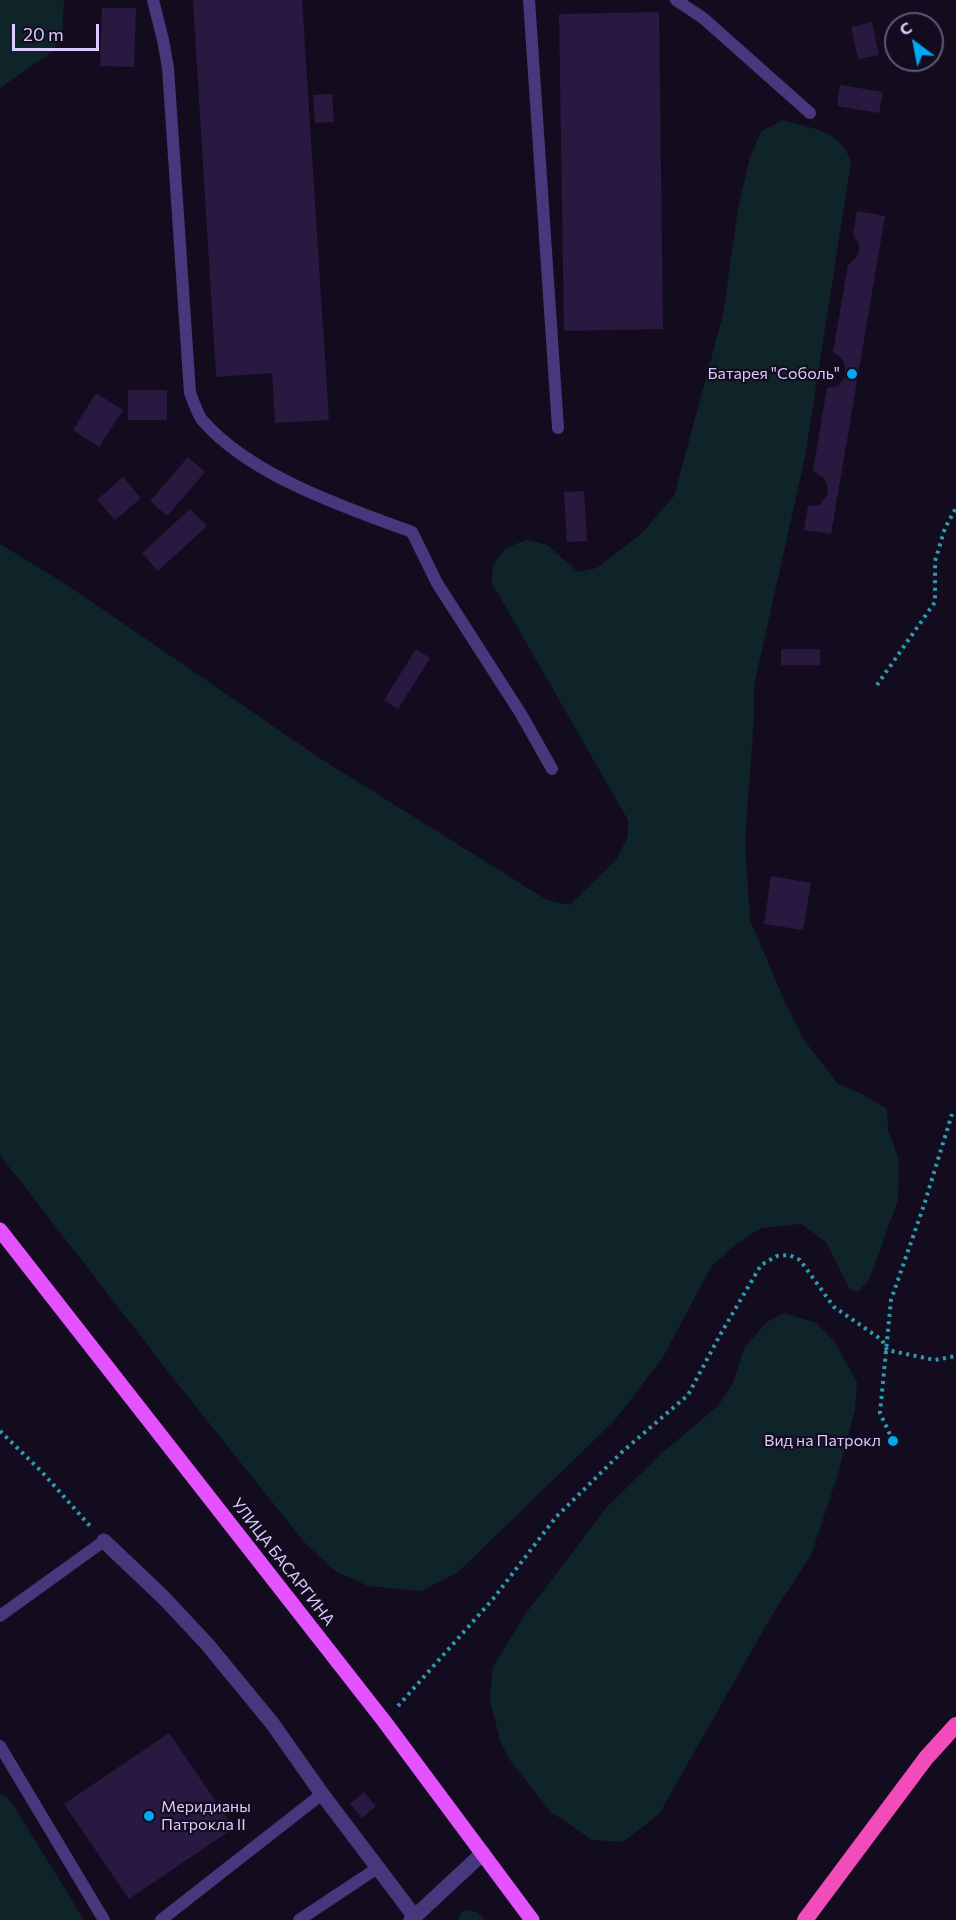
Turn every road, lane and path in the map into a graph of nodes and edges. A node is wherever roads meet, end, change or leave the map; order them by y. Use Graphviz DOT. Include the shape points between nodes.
graph roads {
  1 [pos="153,0"];
  2 [pos="529,0"];
  3 [pos="676,0"];
  4 [pos="810,113"];
  5 [pos="558,428"];
  6 [pos="956,508"];
  7 [pos="877,685"];
  8 [pos="552,769"];
  9 [pos="952,1114"];
  10 [pos="0,1230"];
  11 [pos="886,1350"];
  12 [pos="956,1356"];
  13 [pos="0,1431"];
  14 [pos="893,1442"];
  15 [pos="104,1541"];
  16 [pos="0,1616"];
  17 [pos="384,1721"];
  18 [pos="956,1725"];
  19 [pos="0,1746"];
  20 [pos="322,1794"];
  21 [pos="483,1853"];
  22 [pos="379,1867"];
  23 [pos="413,1919"];
  24 [pos="104,1920"];
  25 [pos="161,1920"];
  26 [pos="299,1920"];
  27 [pos="532,1920"];
  28 [pos="805,1920"];
  1 -- 8 [label="lane" via="168,68 190,393 201,420 228,445 274,474 412,532 437,583"];
  2 -- 5 [label="lane"];
  3 -- 4 [label="lane" via="703,18"];
  6 -- 7 [label="path" via="935,561 935,602"];
  9 -- 11 [label="path" via="891,1300"];
  10 -- 17 [label="main road, УЛИЦА БАСАРГИНА"];
  11 -- 12 [label="path" via="934,1360"];
  11 -- 14 [label="path" via="880,1413"];
  11 -- 17 [label="path" via="882,1340 834,1307 800,1260 789,1255 777,1256 761,1265 688,1395 556,1517 480,1614"];
  13 -- 15 [label="path"];
  15 -- 16 [label="lane"];
  15 -- 20 [label="street" via="207,1644 272,1723"];
  17 -- 21 [label="main road, УЛИЦА БАСАРГИНА"];
  18 -- 28 [label="highway" via="926,1758"];
  19 -- 24 [label="lane"];
  20 -- 22 [label="street"];
  20 -- 25 [label="lane"];
  21 -- 23 [label="street"];
  21 -- 27 [label="main road, УЛИЦА БАСАРГИНА"];
  22 -- 23 [label="street"];
  22 -- 26 [label="lane"];
}
